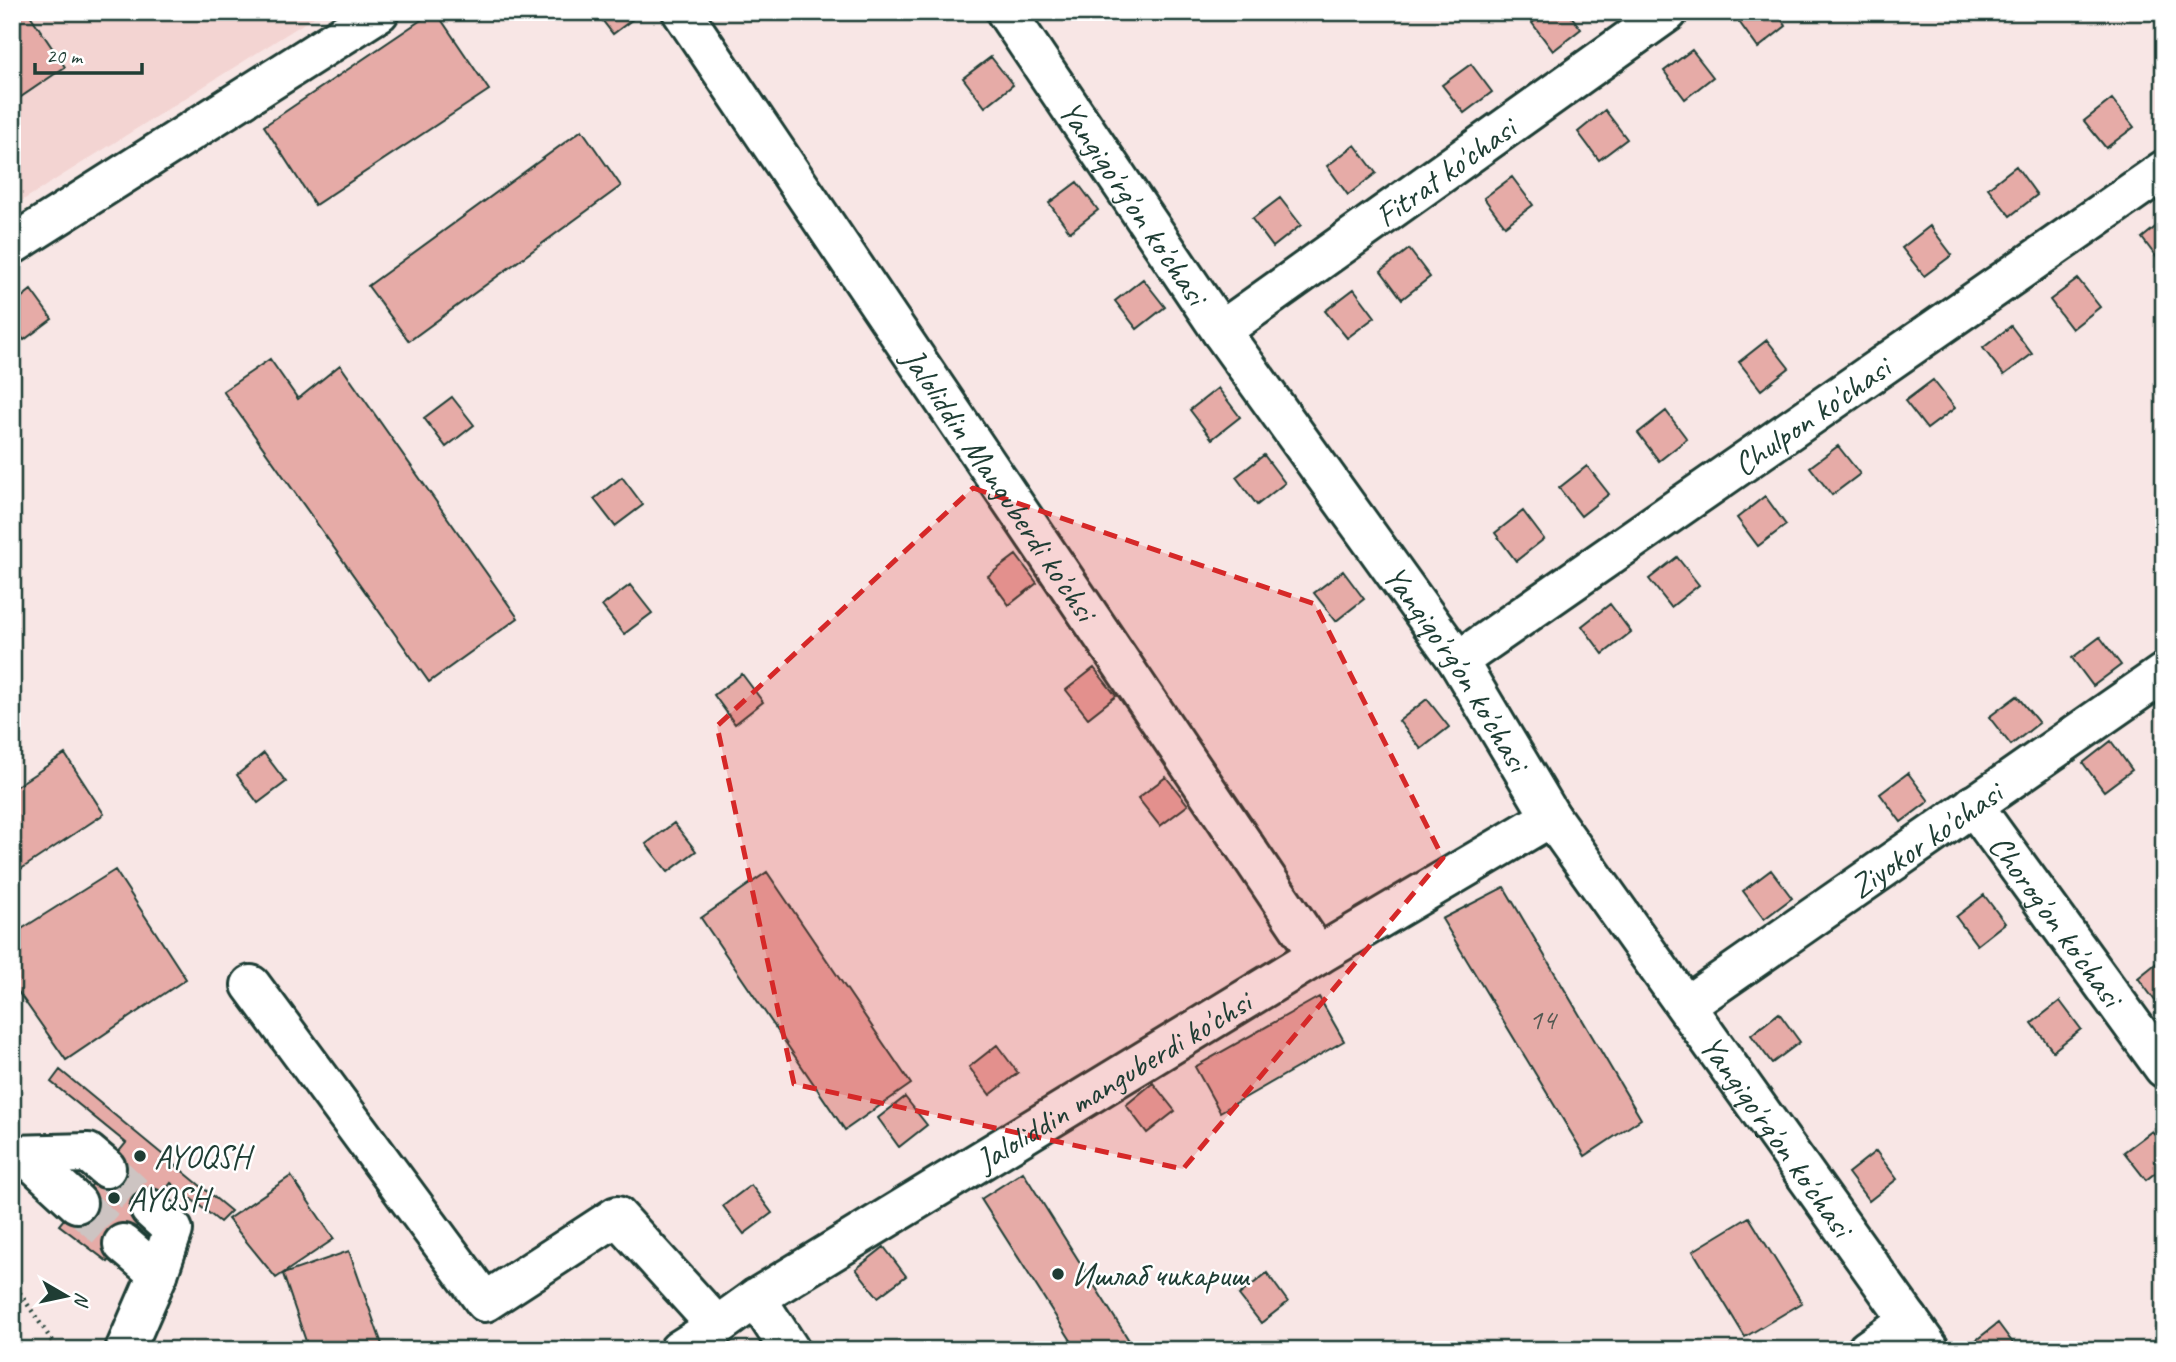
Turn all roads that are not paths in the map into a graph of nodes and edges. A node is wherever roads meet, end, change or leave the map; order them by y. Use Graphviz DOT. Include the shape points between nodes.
graph roads {
  1 [pos="379,12"];
  2 [pos="682,12"];
  3 [pos="1006,12"];
  4 [pos="1668,12"];
  5 [pos="2164,170"];
  6 [pos="12,245"];
  7 [pos="1221,331"];
  8 [pos="1458,662"];
  9 [pos="2164,673"];
  10 [pos="1973,805"];
  11 [pos="1551,817"];
  12 [pos="1318,956"];
  13 [pos="251,985"];
  14 [pos="1687,1005"];
  15 [pos="2164,1068"];
  16 [pos="19,1155"];
  17 [pos="106,1168"];
  18 [pos="77,1203"];
  19 [pos="150,1209"];
  20 [pos="122,1244"];
  21 [pos="158,1274"];
  22 [pos="756,1298"];
  23 [pos="718,1326"];
  24 [pos="1920,1335"];
  25 [pos="125,1350"];
  26 [pos="679,1350"];
  27 [pos="790,1350"];
  28 [pos="1867,1350"];
  1 -- 6 [label="street"];
  2 -- 12 [label="street, Jaloliddin Manguberdi ko'chsi"];
  3 -- 7 [label="street, Yangiqo'rg'on ko'chasi"];
  4 -- 7 [label="street, Fitrat ko'chasi"];
  5 -- 8 [label="street, Chulpon ko'chasi"];
  7 -- 8 [label="street, Yangiqo'rg'on ko'chasi"];
  8 -- 11 [label="street, Yangiqo'rg'on ko'chasi"];
  9 -- 10 [label="street, Ziyokor ko'chasi"];
  10 -- 14 [label="street, Ziyokor ko'chasi"];
  10 -- 15 [label="street, Chorog'on ko'chasi"];
  11 -- 12 [label="street, Jaloliddin manguberdi ko'chsi"];
  11 -- 14 [label="street, Yangiqo'rg'on ko'chasi"];
  12 -- 22 [label="street, Jaloliddin manguberdi ko'chsi"];
  13 -- 23 [label="street" via="485,1302 617,1216"];
  14 -- 24 [label="street, Yangiqo'rg'on ko'chasi"];
  16 -- 17 [label="street" via="88,1153"];
  16 -- 18 [label="street"];
  19 -- 21 [label="street" via="173,1230"];
  20 -- 21 [label="street"];
  21 -- 25 [label="street"];
  22 -- 23 [label="street, Jaloliddin manguberdi ko'chsi"];
  22 -- 27 [label="street"];
  23 -- 26 [label="street, Jaloliddin manguberdi ko'chsi"];
  24 -- 28 [label="street, Yangiqo'rg'on ko'chasi"];
}
